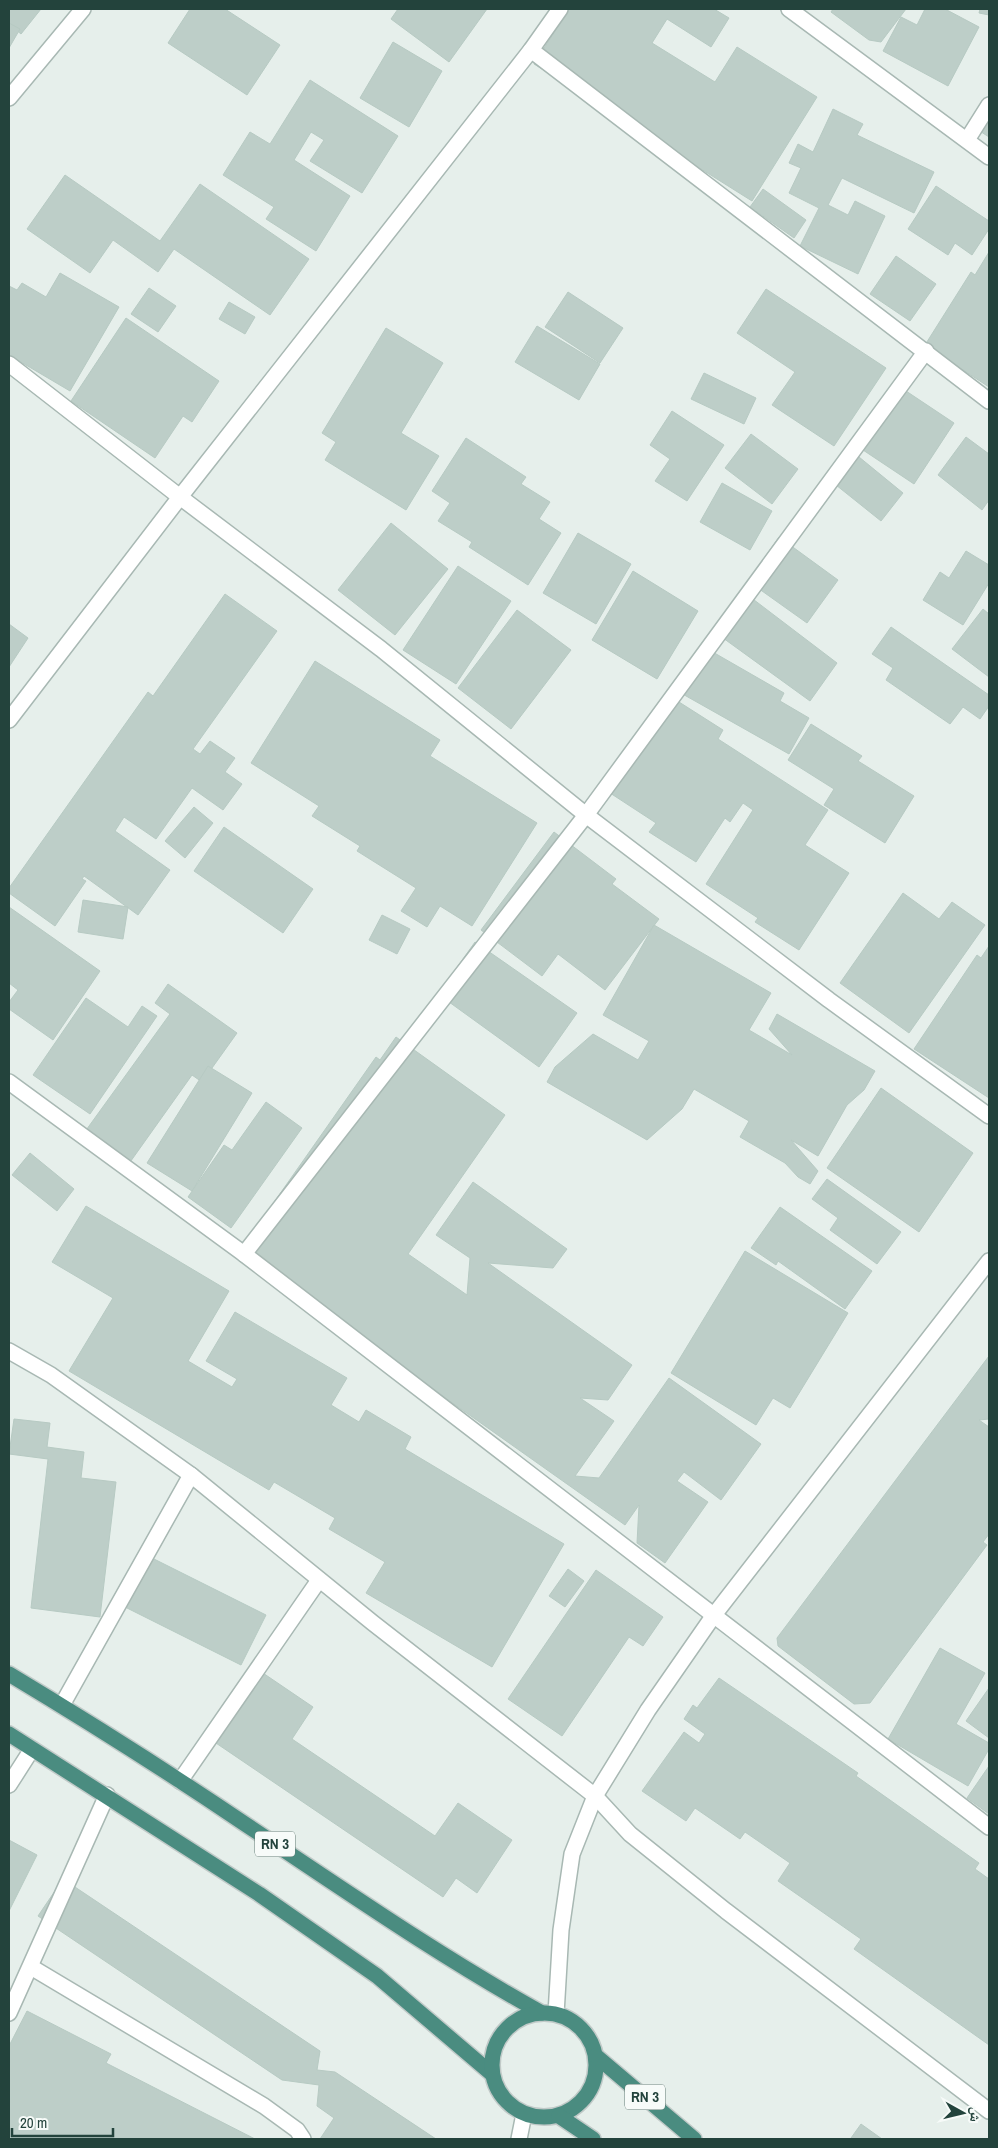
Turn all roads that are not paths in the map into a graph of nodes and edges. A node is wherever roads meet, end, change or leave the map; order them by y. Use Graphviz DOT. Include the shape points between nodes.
graph roads {
  1 [pos="83,9"];
  2 [pos="560,9"];
  3 [pos="789,9"];
  4 [pos="531,50"];
  5 [pos="9,98"];
  6 [pos="989,105"];
  7 [pos="967,140"];
  8 [pos="989,158"];
  9 [pos="926,351"];
  10 [pos="11,370"];
  11 [pos="989,401"];
  12 [pos="180,498"];
  13 [pos="9,720"];
  14 [pos="586,815"];
  15 [pos="9,1082"];
  16 [pos="989,1116"];
  17 [pos="244,1254"];
  18 [pos="989,1261"];
  19 [pos="9,1351"];
  20 [pos="190,1475"];
  21 [pos="319,1580"];
  22 [pos="714,1615"];
  23 [pos="9,1674"];
  24 [pos="62,1705"];
  25 [pos="9,1734"];
  26 [pos="32,1748"];
  27 [pos="180,1781"];
  28 [pos="9,1785"];
  29 [pos="107,1796"];
  30 [pos="595,1796"];
  31 [pos="989,1828"];
  32 [pos="31,1967"];
  33 [pos="9,2013"];
  34 [pos="549,2013"];
  35 [pos="596,2056"];
  36 [pos="492,2074"];
  37 [pos="989,2111"];
  38 [pos="524,2114"];
  39 [pos="559,2116"];
  40 [pos="303,2139"];
  41 [pos="519,2139"];
  42 [pos="593,2139"];
  43 [pos="694,2139"];
  1 -- 5 [label="street"];
  2 -- 4 [label="street"];
  3 -- 7 [label="street"];
  4 -- 9 [label="street"];
  4 -- 12 [label="street"];
  6 -- 7 [label="street"];
  7 -- 8 [label="street"];
  9 -- 11 [label="street"];
  9 -- 14 [label="street"];
  10 -- 12 [label="street"];
  12 -- 13 [label="street"];
  12 -- 14 [label="street" via="380,649"];
  14 -- 16 [label="street" via="829,1000"];
  14 -- 17 [label="street"];
  15 -- 17 [label="street"];
  17 -- 22 [label="street"];
  18 -- 22 [label="street"];
  19 -- 20 [label="street" via="51,1375"];
  20 -- 21 [label="street"];
  20 -- 24 [label="street"];
  21 -- 27 [label="street"];
  21 -- 30 [label="street"];
  22 -- 30 [label="street" via="648,1710"];
  22 -- 31 [label="street"];
  23 -- 24 [label="highway, RN 3"];
  24 -- 27 [label="highway, RN 3"];
  25 -- 26 [label="highway"];
  26 -- 28 [label="street"];
  26 -- 29 [label="highway"];
  27 -- 34 [label="highway, RN 3" via="451,1961"];
  29 -- 32 [label="street"];
  29 -- 36 [label="highway" via="259,1894 377,1976"];
  30 -- 34 [label="street" via="572,1854"];
  30 -- 37 [label="street" via="630,1834 726,1911"];
  32 -- 33 [label="street"];
  32 -- 40 [label="street" via="264,2106 298,2130"];
  34 -- 35 [label="highway" via="570,2020 582,2029"];
  34 -- 36 [label="highway" via="524,2016 509,2026 498,2039 492,2056"];
  35 -- 39 [label="highway" via="592,2086 584,2099"];
  35 -- 43 [label="highway, RN 3"];
  36 -- 38 [label="highway" via="498,2091 509,2105"];
  38 -- 39 [label="highway" via="542,2118"];
  38 -- 41 [label="street"];
  39 -- 42 [label="highway"];
}
